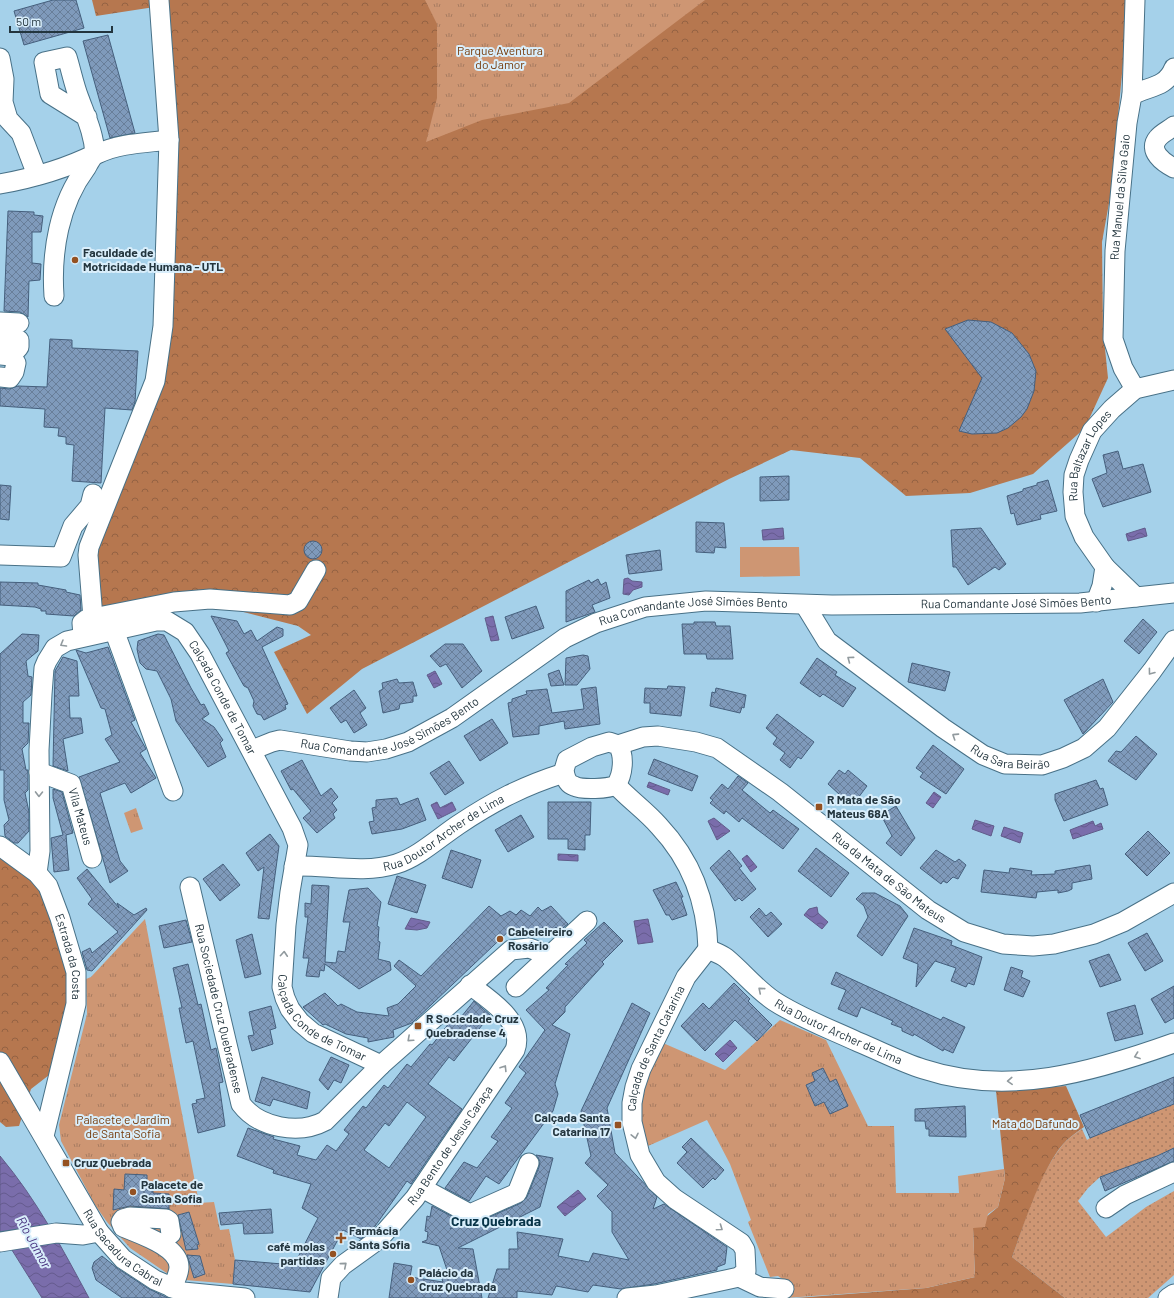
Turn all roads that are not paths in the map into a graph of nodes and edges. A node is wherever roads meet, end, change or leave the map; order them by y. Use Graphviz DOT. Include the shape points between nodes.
graph roads {
  1 [pos="159,0"];
  2 [pos="1135,0"];
  3 [pos="0,58"];
  4 [pos="1174,68"];
  5 [pos="1132,95"];
  6 [pos="87,117"];
  7 [pos="1174,126"];
  8 [pos="169,140"];
  9 [pos="95,154"];
  10 [pos="1174,168"];
  11 [pos="37,175"];
  12 [pos="0,184"];
  13 [pos="54,296"];
  14 [pos="0,322"];
  15 [pos="20,323"];
  16 [pos="0,338"];
  17 [pos="6,356"];
  18 [pos="0,377"];
  19 [pos="1174,380"];
  20 [pos="1135,389"];
  21 [pos="93,494"];
  22 [pos="0,554"];
  23 [pos="60,557"];
  24 [pos="89,565"];
  25 [pos="1105,567"];
  26 [pos="316,570"];
  27 [pos="1174,595"];
  28 [pos="1136,597"];
  29 [pos="1096,602"];
  30 [pos="805,605"];
  31 [pos="832,606"];
  32 [pos="93,618"];
  33 [pos="114,630"];
  34 [pos="83,636"];
  35 [pos="1174,640"];
  36 [pos="827,641"];
  37 [pos="618,745"];
  38 [pos="252,750"];
  39 [pos="39,772"];
  40 [pos="564,773"];
  41 [pos="616,785"];
  42 [pos="173,791"];
  43 [pos="298,845"];
  44 [pos="0,846"];
  45 [pos="92,858"];
  46 [pos="317,865"];
  47 [pos="294,866"];
  48 [pos="37,873"];
  49 [pos="190,887"];
  50 [pos="1174,894"];
  51 [pos="587,921"];
  52 [pos="708,948"];
  53 [pos="549,955"];
  54 [pos="470,985"];
  55 [pos="516,987"];
  56 [pos="1174,1043"];
  57 [pos="0,1062"];
  58 [pos="382,1065"];
  59 [pos="44,1136"];
  60 [pos="529,1163"];
  61 [pos="1174,1172"];
  62 [pos="422,1188"];
  63 [pos="1106,1208"];
  64 [pos="88,1212"];
  65 [pos="99,1232"];
  66 [pos="56,1233"];
  67 [pos="171,1234"];
  68 [pos="0,1242"];
  69 [pos="740,1277"];
  70 [pos="172,1288"];
  71 [pos="784,1289"];
  72 [pos="1174,1294"];
  73 [pos="245,1298"];
  74 [pos="328,1298"];
  75 [pos="627,1298"];
  76 [pos="1168,1298"];
  1 -- 8 [label="street"];
  2 -- 5 [label="street, Rua Manuel da Silva Gaio"];
  3 -- 11 [label="street" via="8,119 21,133"];
  4 -- 5 [label="street" via="1165,82"];
  5 -- 20 [label="street, Rua Manuel da Silva Gaio" via="1115,251 1113,339 1122,368"];
  6 -- 9 [label="street" via="95,142"];
  7 -- 10 [label="street" via="1157,139 1155,145 1161,161"];
  8 -- 9 [label="street" via="135,143"];
  8 -- 24 [label="street" via="163,326 155,381 89,547"];
  9 -- 11 [label="street" via="66,167"];
  9 -- 13 [label="street" via="71,192 59,230 54,261"];
  11 -- 12 [label="street"];
  14 -- 15 [label="street"];
  16 -- 17 [label="street" via="19,340 19,347"];
  17 -- 18 [label="street" via="16,363 14,372 10,378"];
  19 -- 20 [label="street, Rua Baltazar Lopes"];
  20 -- 25 [label="street, Rua Baltazar Lopes" via="1092,431 1074,475 1075,516 1084,537"];
  21 -- 23 [label="street" via="90,506 73,526"];
  22 -- 23 [label="street"];
  23 -- 24 [label="street"];
  24 -- 32 [label="street"];
  25 -- 28 [label="street, Rua Baltazar Lopes"];
  25 -- 29 [label="street"];
  26 -- 32 [label="street" via="298,601 290,605 210,599 174,602"];
  27 -- 28 [label="street, Rua Comandante José Simões Bento"];
  28 -- 29 [label="street, Rua Comandante José Simões Bento"];
  29 -- 31 [label="street, Rua Comandante José Simões Bento"];
  30 -- 31 [label="street, Rua Comandante José Simões Bento"];
  30 -- 36 [label="street, Rua Sara Beirão"];
  30 -- 38 [label="street, Rua Comandante José Simões Bento" via="706,601 645,607 596,623 565,638 452,718 408,742 367,752 280,740"];
  31 -- 36 [label="street"];
  32 -- 34 [label="street" via="82,623"];
  33 -- 34 [label="street, Calçada Conde de Tomar"];
  33 -- 38 [label="street, Calçada Conde de Tomar" via="167,621 185,632 212,675"];
  33 -- 42 [label="street"];
  34 -- 39 [label="street, Calçada Conde de Tomar, one-way" via="67,640 55,648 44,668"];
  35 -- 36 [label="street, Rua Sara Beirão, one-way" via="1107,728 1084,748 1042,765 1005,764 983,755"];
  37 -- 40 [label="street" via="609,742 573,756 564,765"];
  37 -- 41 [label="street" via="622,759 621,776"];
  37 -- 50 [label="street, Rua da Mata de São Mateus" via="643,737 658,736 717,748 780,792 928,910 964,932 1003,944 1054,944 1094,934 1123,922"];
  38 -- 43 [label="street, Calçada Conde de Tomar" via="292,828"];
  39 -- 45 [label="street, Vila Mateus" via="71,784"];
  39 -- 48 [label="street, Calçada Conde de Tomar, one-way" via="40,851"];
  40 -- 41 [label="street" via="569,783 574,786 605,788"];
  40 -- 46 [label="street, Rua Doutor Archer de Lima" via="521,788 497,801 398,864 377,869"];
  41 -- 52 [label="street" via="659,825 692,872 701,896 707,925"];
  43 -- 46 [label="street"];
  43 -- 47 [label="street, Calçada Conde de Tomar"];
  44 -- 48 [label="street, Estrada da Costa"];
  46 -- 47 [label="street, Rua Doutor Archer de Lima"];
  58 -- 47 [label="street, Calçada Conde de Tomar, one-way" via="313,1033 295,1016 284,998 286,925"];
  48 -- 59 [label="street, Estrada da Costa" via="48,886 54,900 71,952 77,981 76,1004"];
  49 -- 58 [label="street, Rua Sociedade Cruz Quebradense" via="241,1104 246,1110 261,1120 294,1129 317,1126 330,1117"];
  51 -- 53 [label="street"];
  56 -- 52 [label="street, Rua Doutor Archer de Lima, one-way" via="1124,1061 1064,1076 1008,1081 962,1078 901,1061 812,1022 773,1000 725,957"];
  52 -- 69 [label="street, Calçada de Santa Catarina, one-way" via="686,977 641,1069 632,1103 632,1122 640,1155 656,1182 676,1199 741,1243 747,1264 746,1271"];
  53 -- 54 [label="street, Rua Sociedade Cruz Quebradense" via="529,948 511,950"];
  53 -- 55 [label="street"];
  54 -- 58 [label="street, Rua Sociedade Cruz Quebradense, one-way"];
  62 -- 54 [label="street, Rua Bento de Jesus Caraça, one-way" via="502,1071 517,1042 513,1024 486,996"];
  57 -- 59 [label="street, Rua Sacadura Cabral"];
  59 -- 64 [label="street, Rua Sacadura Cabral"];
  60 -- 62 [label="street" via="517,1192 470,1214"];
  61 -- 63 [label="street" via="1125,1195"];
  74 -- 62 [label="street, Rua Bento de Jesus Caraça, one-way" via="331,1278 343,1265 379,1239"];
  64 -- 65 [label="street, Rua Sacadura Cabral"];
  64 -- 66 [label="street"];
  65 -- 66 [label="street" via="83,1235"];
  65 -- 70 [label="street, Rua Sacadura Cabral" via="123,1259"];
  66 -- 68 [label="street"];
  67 -- 70 [label="street" via="169,1220 166,1219 130,1217 121,1222 123,1227 164,1245 174,1253 179,1268"];
  69 -- 71 [label="street" via="760,1287"];
  69 -- 75 [label="street" via="656,1295"];
  70 -- 73 [label="street, Rua Sacadura Cabral" via="183,1292"];
  72 -- 76 [label="street"];
}
